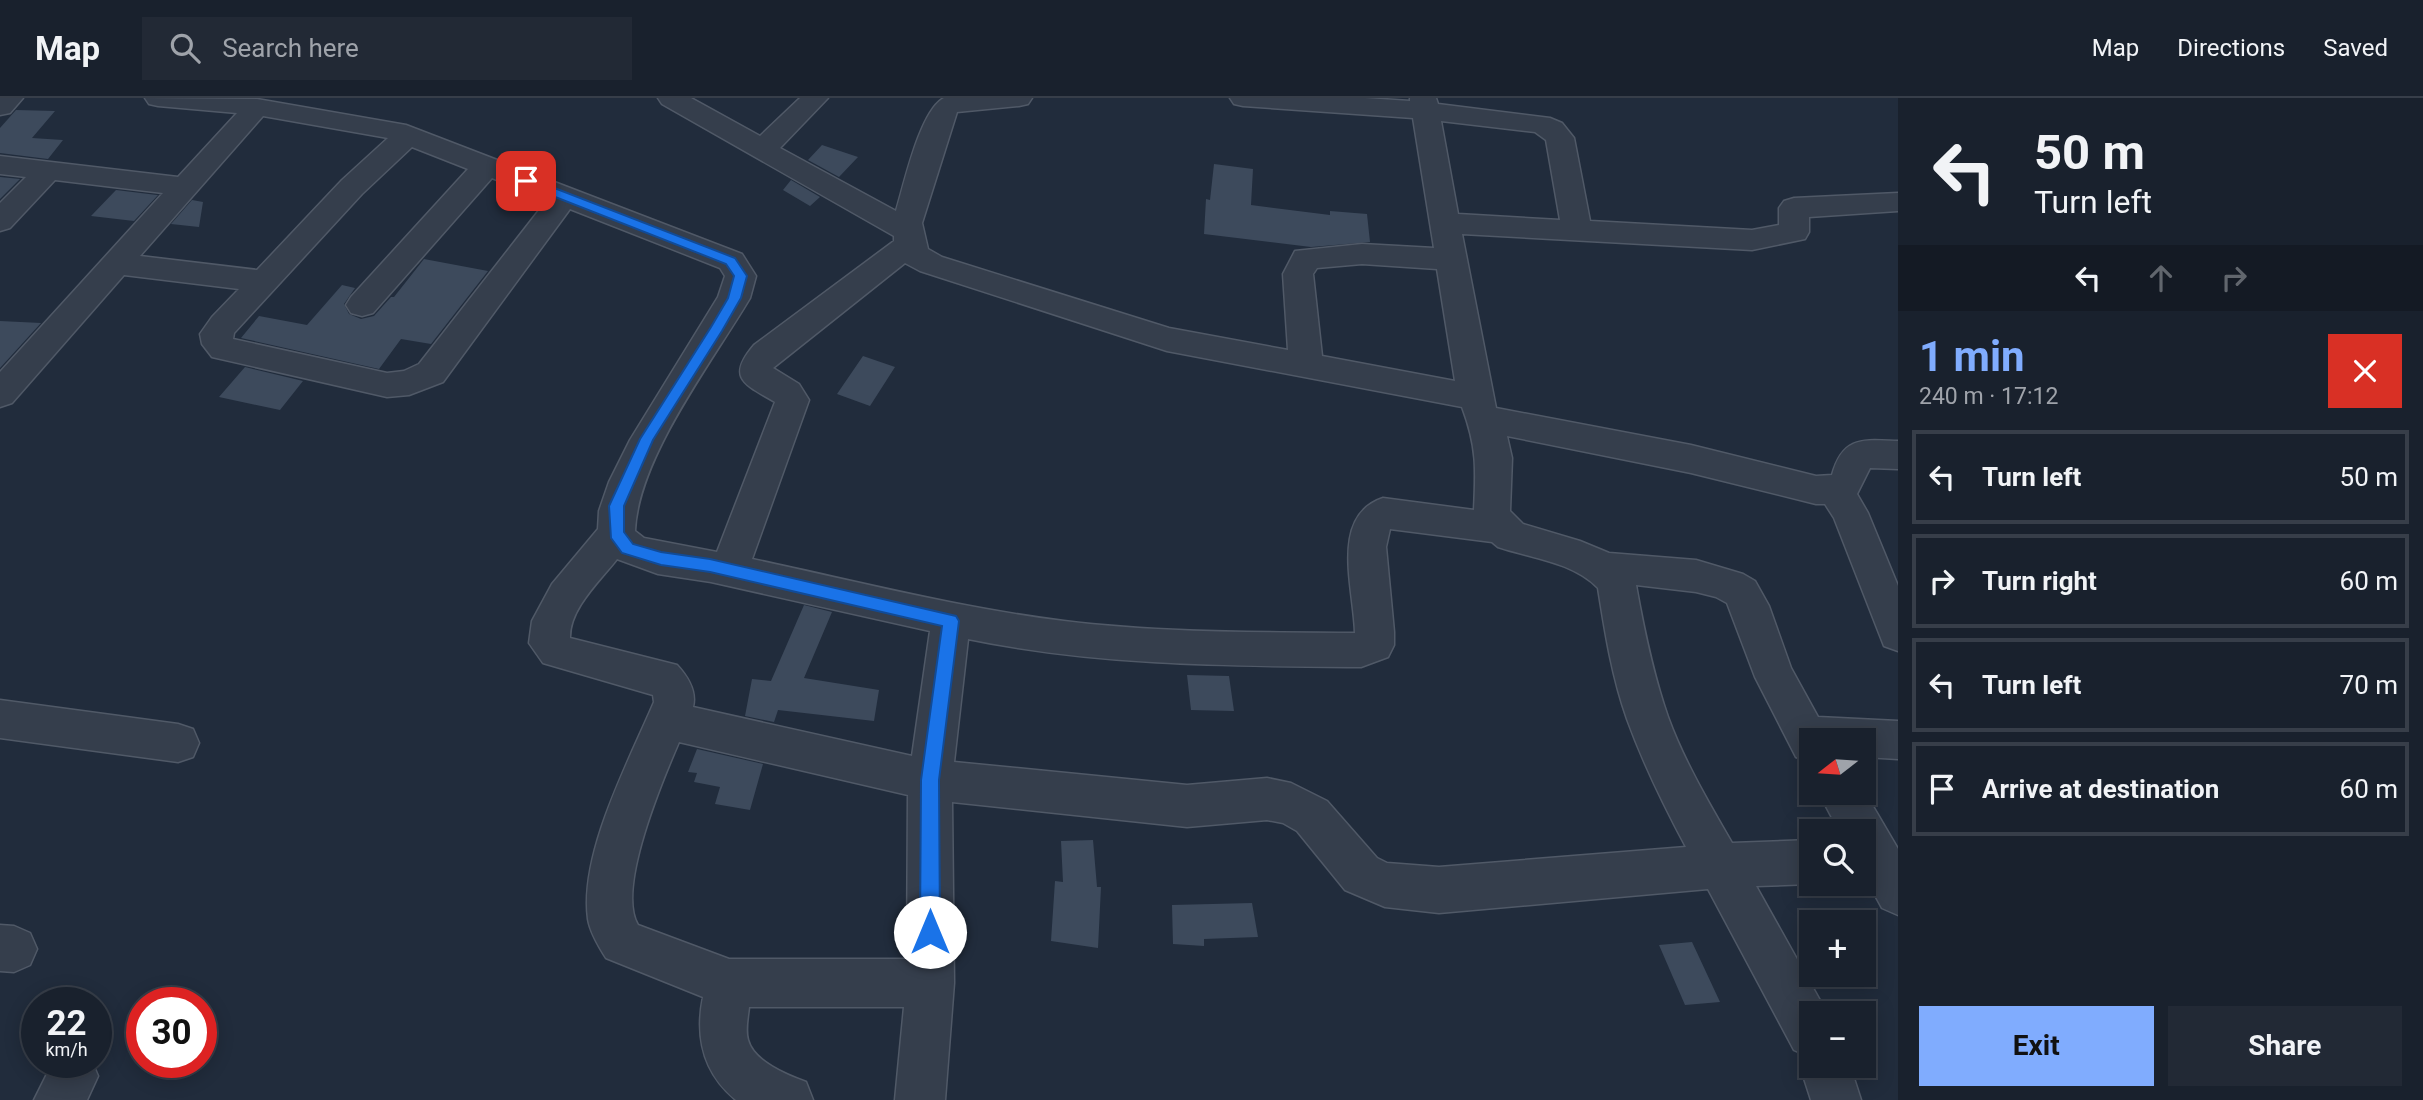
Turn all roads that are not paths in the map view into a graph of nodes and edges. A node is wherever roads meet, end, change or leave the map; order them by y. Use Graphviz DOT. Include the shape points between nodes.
graph roads {
  1 [pos="10,98"];
  2 [pos="158,98"];
  3 [pos="671,98"];
  4 [pos="815,98"];
  5 [pos="1019,98"];
  6 [pos="1243,98"];
  7 [pos="193,100"];
  8 [pos="1424,104"];
  9 [pos="0,107"];
  10 [pos="257,107"];
  11 [pos="408,135"];
  12 [pos="762,150"];
  13 [pos="0,165"];
  14 [pos="487,166"];
  15 [pos="48,171"];
  16 [pos="186,187"];
  17 [pos="565,196"];
  18 [pos="1898,202"];
  19 [pos="0,221"];
  20 [pos="1577,230"];
  21 [pos="909,238"];
  22 [pos="1447,241"];
  23 [pos="116,264"];
  24 [pos="264,281"];
  25 [pos="362,305"];
  26 [pos="1306,365"];
  27 [pos="0,394"];
  28 [pos="1479,408"];
  29 [pos="1898,454"];
  30 [pos="1836,491"];
  31 [pos="1501,528"];
  32 [pos="616,533"];
  33 [pos="1604,569"];
  34 [pos="729,570"];
  35 [pos="951,621"];
  36 [pos="1898,634"];
  37 [pos="0,719"];
  38 [pos="667,720"];
  39 [pos="1803,728"];
  40 [pos="1876,740"];
  41 [pos="1898,740"];
  42 [pos="178,743"];
  43 [pos="930,780"];
  44 [pos="1848,805"];
  45 [pos="1878,855"];
  46 [pos="1799,863"];
  47 [pos="1721,866"];
  48 [pos="729,983"];
  49 [pos="930,983"];
  50 [pos="1799,1011"];
  51 [pos="1829,1078"];
  52 [pos="788,1100"];
  53 [pos="919,1100"];
  54 [pos="1836,1100"];
  1 -- 9 [label="street"];
  2 -- 7 [label="street"];
  3 -- 12 [label="street"];
  4 -- 12 [label="street"];
  5 -- 21 [label="street" via="965,101 947,107 907,223"];
  6 -- 8 [label="street"];
  7 -- 10 [label="street"];
  8 -- 20 [label="street" via="1552,129 1560,138"];
  8 -- 22 [label="street"];
  10 -- 11 [label="street"];
  10 -- 16 [label="street"];
  11 -- 14 [label="street"];
  11 -- 24 [label="street"];
  12 -- 21 [label="street"];
  13 -- 15 [label="street"];
  14 -- 17 [label="street"];
  14 -- 25 [label="street"];
  15 -- 16 [label="street"];
  15 -- 19 [label="street"];
  16 -- 23 [label="street"];
  17 -- 24 [label="street" via="431,373 409,383 387,385 224,349 216,334"];
  17 -- 32 [label="street" via="731,261 741,276 716,331 647,439 617,506"];
  18 -- 20 [label="street" via="1794,208 1794,232 1752,240"];
  20 -- 22 [label="street"];
  21 -- 26 [label="street" via="916,256 931,264 1167,339"];
  21 -- 34 [label="street" via="756,365 756,375 792,400"];
  22 -- 26 [label="street" via="1306,258 1298,274"];
  22 -- 28 [label="street"];
  23 -- 24 [label="street"];
  23 -- 27 [label="street"];
  26 -- 28 [label="street"];
  28 -- 30 [label="street" via="1816,491"];
  28 -- 31 [label="street" via="1494,458 1492,512"];
  29 -- 30 [label="street" via="1861,454 1844,486"];
  30 -- 36 [label="street" via="1850,513"];
  31 -- 33 [label="street" via="1511,536 1580,556"];
  31 -- 35 [label="street" via="1383,513 1377,518 1368,541 1376,630 1374,645 1361,650 1187,648 1066,639"];
  32 -- 34 [label="street" via="628,548 661,559"];
  32 -- 38 [label="street" via="566,596 552,621 550,643 572,656 663,678 672,688 674,702"];
  33 -- 39 [label="street" via="1660,571 1729,584 1743,594 1771,667"];
  33 -- 47 [label="street" via="1616,581 1628,651 1648,719 1682,796"];
  34 -- 35 [label="street"];
  35 -- 43 [label="street"];
  37 -- 42 [label="street"];
  38 -- 43 [label="street"];
  38 -- 48 [label="street" via="624,831 610,887 611,921 622,942"];
  40 -- 41 [label="street"];
  43 -- 47 [label="street" via="1187,806 1267,799 1291,804 1312,816 1361,874 1385,885 1439,890"];
  43 -- 49 [label="street"];
  44 -- 45 [label="street"];
  46 -- 47 [label="street"];
  47 -- 50 [label="street"];
  48 -- 49 [label="street"];
  48 -- 52 [label="street" via="722,1030 727,1054 749,1081"];
  49 -- 53 [label="street"];
  51 -- 54 [label="street"];
}
